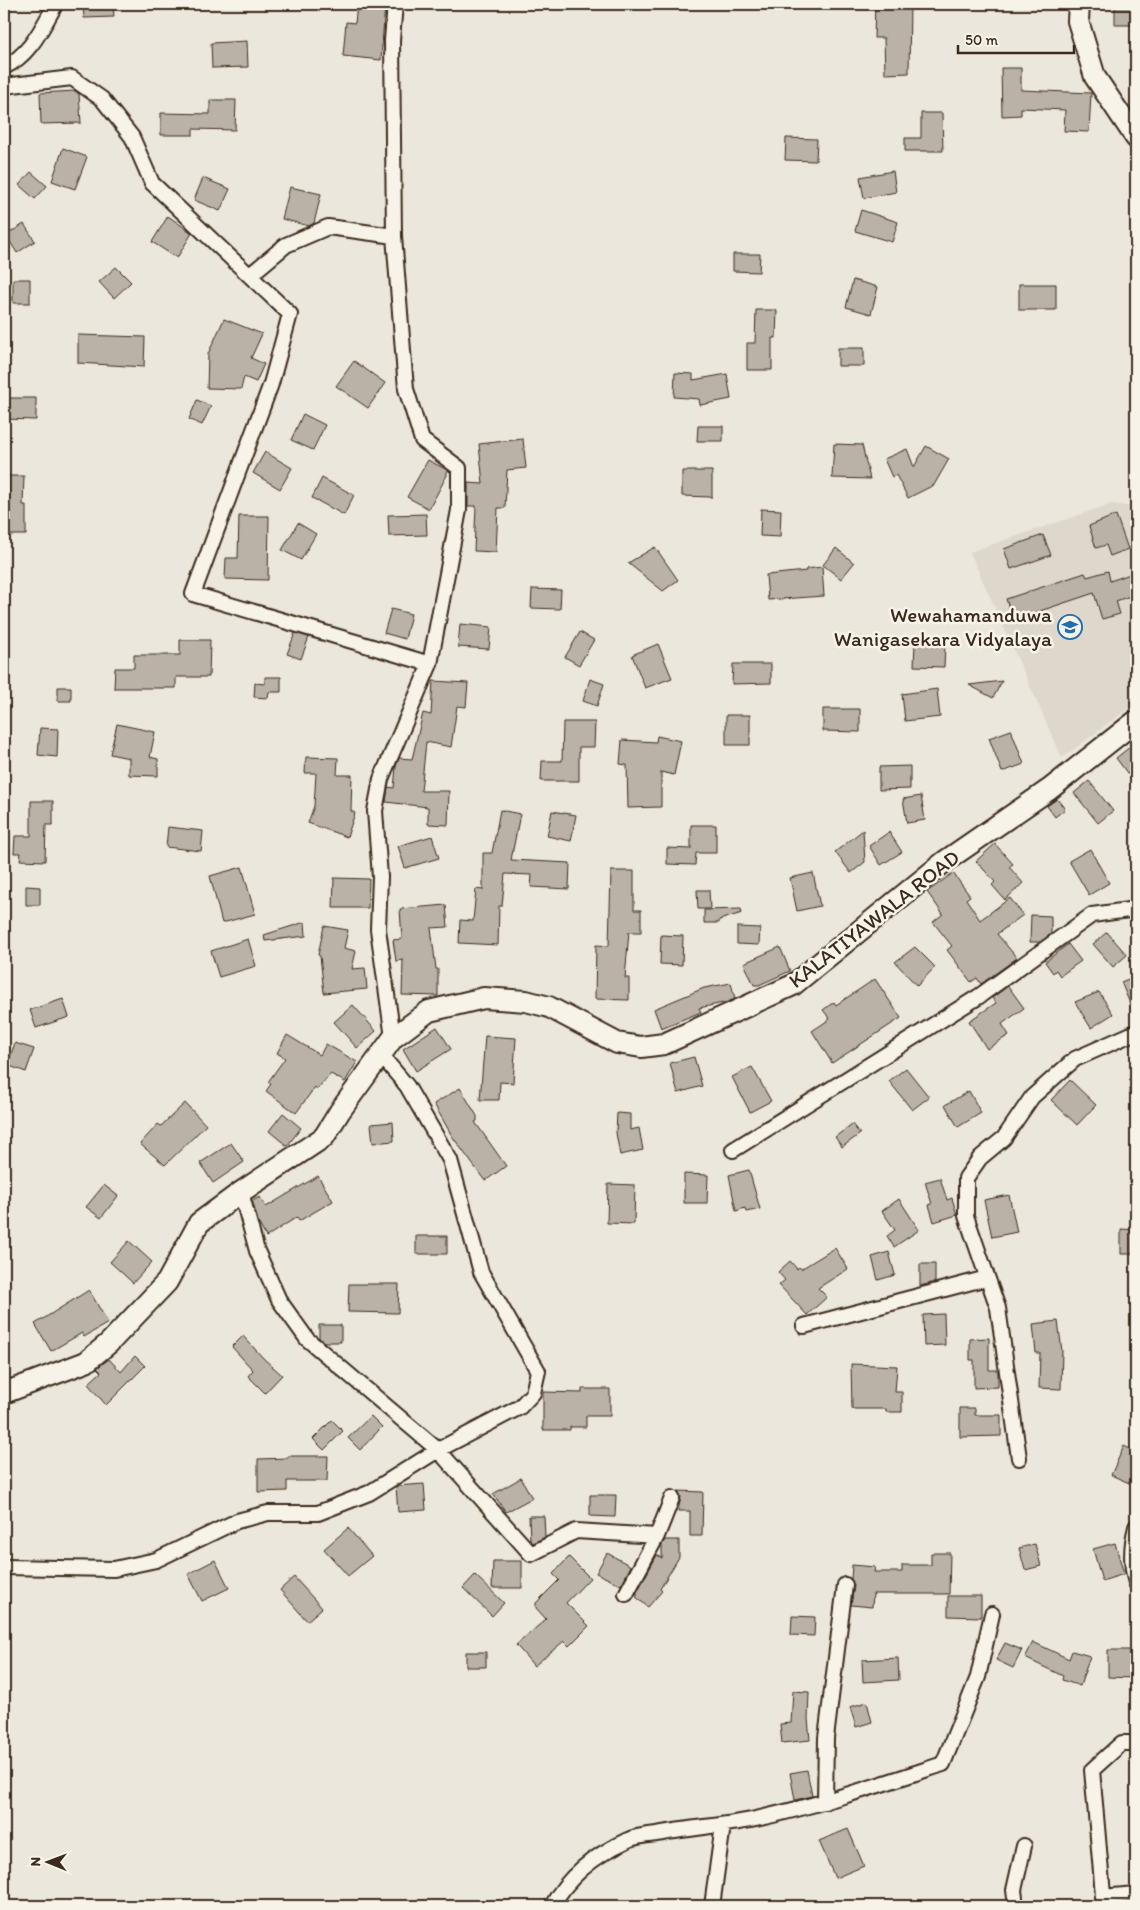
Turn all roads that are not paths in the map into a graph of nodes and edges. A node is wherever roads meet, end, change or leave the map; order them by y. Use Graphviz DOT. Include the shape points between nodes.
graph roads {
  1 [pos="53,4"];
  2 [pos="395,4"];
  3 [pos="1079,4"];
  4 [pos="4,67"];
  5 [pos="4,86"];
  6 [pos="1136,138"];
  7 [pos="394,236"];
  8 [pos="250,275"];
  9 [pos="430,664"];
  10 [pos="1136,721"];
  11 [pos="1136,909"];
  12 [pos="1136,1032"];
  13 [pos="393,1038"];
  14 [pos="380,1054"];
  15 [pos="733,1150"];
  16 [pos="241,1192"];
  17 [pos="987,1278"];
  18 [pos="804,1326"];
  19 [pos="4,1393"];
  20 [pos="438,1450"];
  21 [pos="1018,1458"];
  22 [pos="672,1498"];
  23 [pos="1136,1527"];
  24 [pos="657,1536"];
  25 [pos="4,1567"];
  26 [pos="1136,1583"];
  27 [pos="845,1585"];
  28 [pos="626,1594"];
  29 [pos="992,1614"];
  30 [pos="1136,1743"];
  31 [pos="826,1802"];
  32 [pos="723,1825"];
  33 [pos="1024,1846"];
  34 [pos="1136,1894"];
  35 [pos="1103,1902"];
  36 [pos="552,1906"];
  37 [pos="712,1906"];
  38 [pos="1016,1906"];
  1 -- 4 [label="street" via="32,45"];
  2 -- 7 [label="street" via="392,40"];
  3 -- 6 [label="street" via="1078,21 1095,77"];
  5 -- 8 [label="street" via="72,78 102,99 132,137 152,183"];
  7 -- 8 [label="street" via="328,228 286,245"];
  7 -- 9 [label="street" via="406,389 422,440 458,468 459,510"];
  8 -- 9 [label="street" via="290,314 271,384 193,594"];
  9 -- 13 [label="street" via="381,779 375,811 380,877 378,929"];
  10 -- 13 [label="street, KALATIYAWALA ROAD" via="1050,788 944,862 793,985 664,1044 641,1047 617,1043 549,1007 526,1001 484,998 428,1011"];
  11 -- 15 [label="street" via="1092,916 978,997"];
  12 -- 17 [label="street" via="1075,1059 1032,1097 1004,1138 980,1158 966,1178 966,1216"];
  13 -- 14 [label="street, KALATIYAWALA ROAD"];
  14 -- 16 [label="street, KALATIYAWALA ROAD" via="324,1137"];
  14 -- 20 [label="street" via="407,1086 450,1160 481,1272 538,1371 533,1393 520,1407"];
  16 -- 19 [label="street, KALATIYAWALA ROAD" via="199,1223 167,1282 109,1343 86,1362"];
  16 -- 20 [label="street" via="257,1250 279,1300 307,1339"];
  17 -- 18 [label="street"];
  17 -- 21 [label="street" via="998,1308"];
  20 -- 24 [label="street" via="531,1554 576,1531"];
  20 -- 25 [label="street" via="369,1493 335,1507 318,1513 268,1514 237,1521 156,1560 114,1569"];
  22 -- 24 [label="street"];
  23 -- 26 [label="street" via="1131,1568"];
  24 -- 28 [label="street"];
  27 -- 31 [label="street" via="826,1738"];
  29 -- 31 [label="street" via="978,1677 943,1764"];
  30 -- 35 [label="street" via="1122,1743 1092,1770"];
  31 -- 32 [label="street"];
  32 -- 36 [label="street" via="630,1839 602,1853 574,1876"];
  32 -- 37 [label="street"];
  33 -- 38 [label="street" via="1014,1890"];
  34 -- 35 [label="street"];
}
